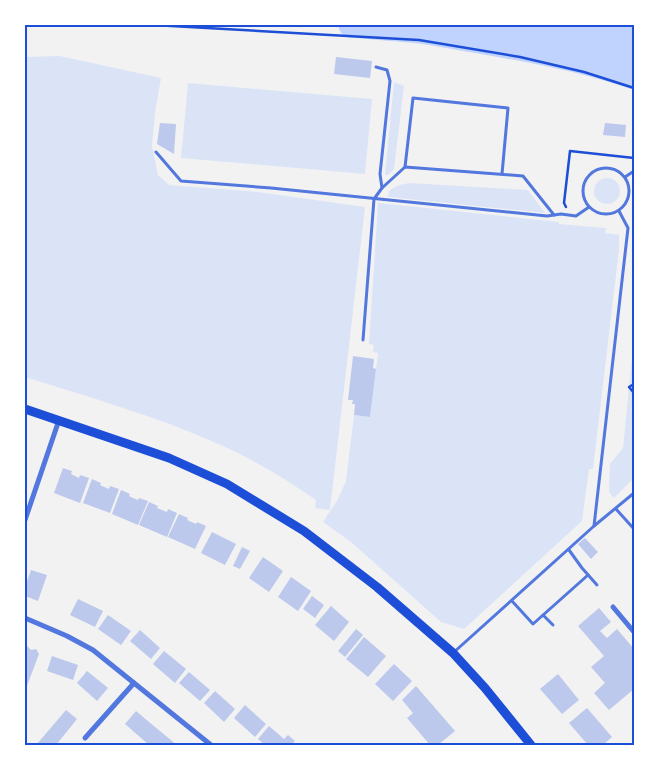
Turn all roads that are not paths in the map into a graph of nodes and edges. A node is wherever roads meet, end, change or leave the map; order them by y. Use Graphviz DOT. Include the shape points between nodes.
graph roads {
  1 [pos="376,67"];
  2 [pos="156,152"];
  3 [pos="405,167"];
  4 [pos="634,171"];
  5 [pos="502,174"];
  6 [pos="625,177"];
  7 [pos="382,188"];
  8 [pos="374,199"];
  9 [pos="590,207"];
  10 [pos="618,211"];
  11 [pos="554,215"];
  12 [pos="363,340"];
  13 [pos="25,409"];
  14 [pos="59,420"];
  15 [pos="634,493"];
  16 [pos="616,508"];
  17 [pos="25,520"];
  18 [pos="594,526"];
  19 [pos="634,529"];
  20 [pos="569,550"];
  21 [pos="588,575"];
  22 [pos="597,585"];
  23 [pos="512,601"];
  24 [pos="613,607"];
  25 [pos="543,615"];
  26 [pos="25,618"];
  27 [pos="553,625"];
  28 [pos="634,632"];
  29 [pos="453,653"];
  30 [pos="134,684"];
  31 [pos="85,738"];
  32 [pos="210,745"];
  33 [pos="531,745"];
  1 -- 7 [label="lane" via="383,67 390,77 380,174"];
  2 -- 8 [label="lane" via="181,181"];
  3 -- 5 [label="lane"];
  3 -- 5 [label="lane" via="413,98 508,108"];
  3 -- 7 [label="lane"];
  4 -- 6 [label="lane"];
  5 -- 11 [label="lane" via="523,176"];
  6 -- 9 [label="lane" via="613,168 591,173 583,186 585,201"];
  6 -- 10 [label="lane" via="628,199"];
  7 -- 8 [label="lane"];
  8 -- 11 [label="lane"];
  8 -- 12 [label="lane"];
  9 -- 10 [label="lane" via="603,214"];
  9 -- 11 [label="lane" via="576,216"];
  10 -- 18 [label="lane" via="628,228"];
  13 -- 14 [label="main road"];
  14 -- 17 [label="street"];
  14 -- 29 [label="main road" via="169,458 227,484 311,537 377,587"];
  15 -- 16 [label="lane"];
  16 -- 18 [label="lane"];
  16 -- 19 [label="lane"];
  18 -- 20 [label="lane"];
  20 -- 21 [label="lane"];
  20 -- 23 [label="lane"];
  21 -- 22 [label="lane"];
  21 -- 25 [label="lane"];
  23 -- 25 [label="lane" via="532,624"];
  23 -- 29 [label="lane"];
  24 -- 28 [label="street"];
  25 -- 27 [label="lane"];
  26 -- 30 [label="street" via="83,644"];
  29 -- 33 [label="main road"];
  30 -- 31 [label="street"];
  30 -- 32 [label="street"];
}
